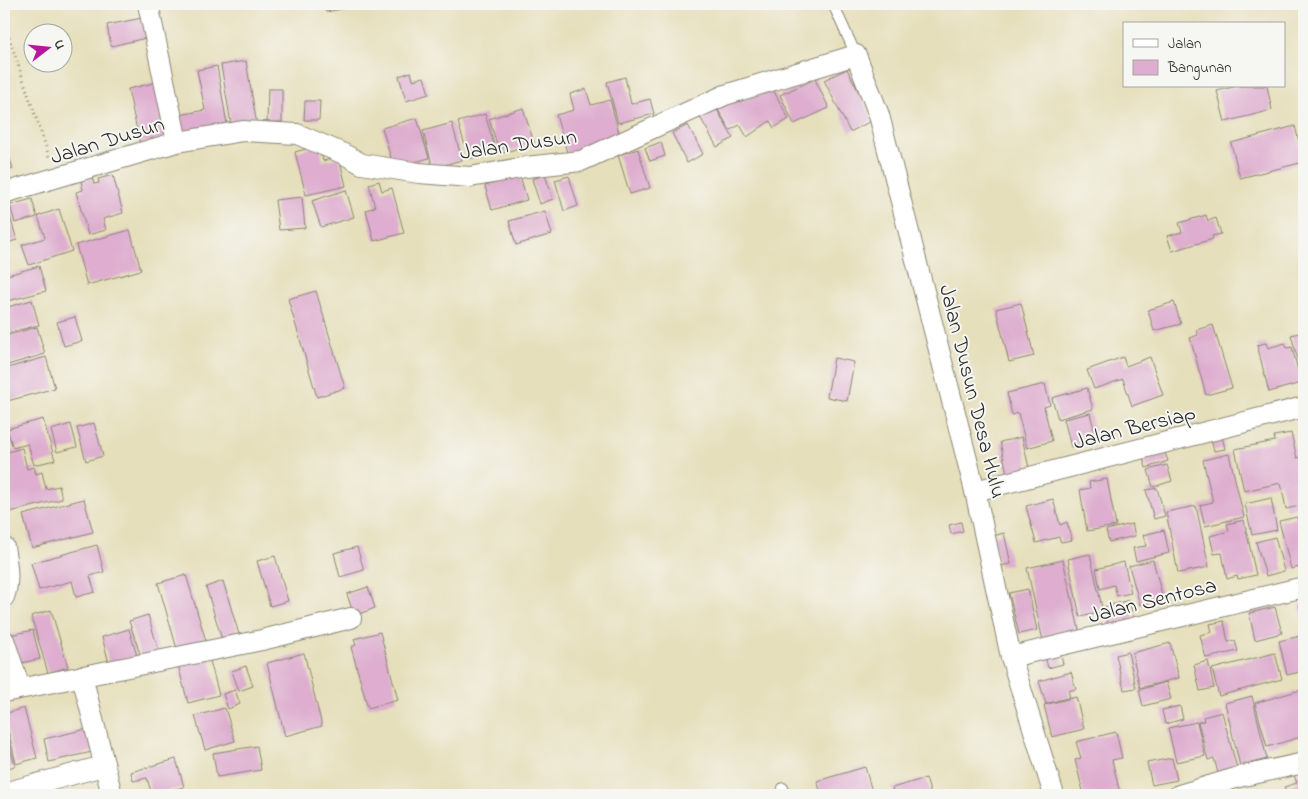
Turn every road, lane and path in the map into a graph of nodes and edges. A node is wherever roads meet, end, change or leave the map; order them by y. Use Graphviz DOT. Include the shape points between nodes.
graph roads {
  1 [pos="148,4"];
  2 [pos="833,4"];
  3 [pos="4,23"];
  4 [pos="856,55"];
  5 [pos="177,142"];
  6 [pos="56,179"];
  7 [pos="4,194"];
  8 [pos="1304,407"];
  9 [pos="975,491"];
  10 [pos="4,547"];
  11 [pos="1304,587"];
  12 [pos="4,597"];
  13 [pos="351,618"];
  14 [pos="4,640"];
  15 [pos="1011,657"];
  16 [pos="82,676"];
  17 [pos="12,690"];
  18 [pos="1304,763"];
  19 [pos="103,766"];
  20 [pos="4,793"];
  21 [pos="112,795"];
  22 [pos="1054,795"];
  23 [pos="1180,795"];
  1 -- 5 [label="street"];
  2 -- 4 [label="lane, Jalan Dusun Desa Hulu"];
  3 -- 6 [label="path"];
  4 -- 5 [label="street, Jalan Dusun" via="725,95 581,161 487,175 418,173 362,164 297,134 243,131"];
  4 -- 9 [label="street, Jalan Dusun Desa Hulu" via="879,115"];
  5 -- 6 [label="street, Jalan Dusun"];
  6 -- 7 [label="street, Jalan Dusun"];
  8 -- 9 [label="street, Jalan Bersiap"];
  9 -- 15 [label="street, Jalan Dusun Desa Hulu"];
  10 -- 12 [label="street" via="8,564"];
  11 -- 15 [label="street, Jalan Sentosa"];
  13 -- 16 [label="street" via="262,640"];
  14 -- 17 [label="street"];
  15 -- 22 [label="street, Jalan Dusun Desa Hulu"];
  16 -- 17 [label="street"];
  16 -- 19 [label="street"];
  18 -- 23 [label="street" via="1239,777"];
  19 -- 20 [label="street"];
  19 -- 21 [label="street"];
}
